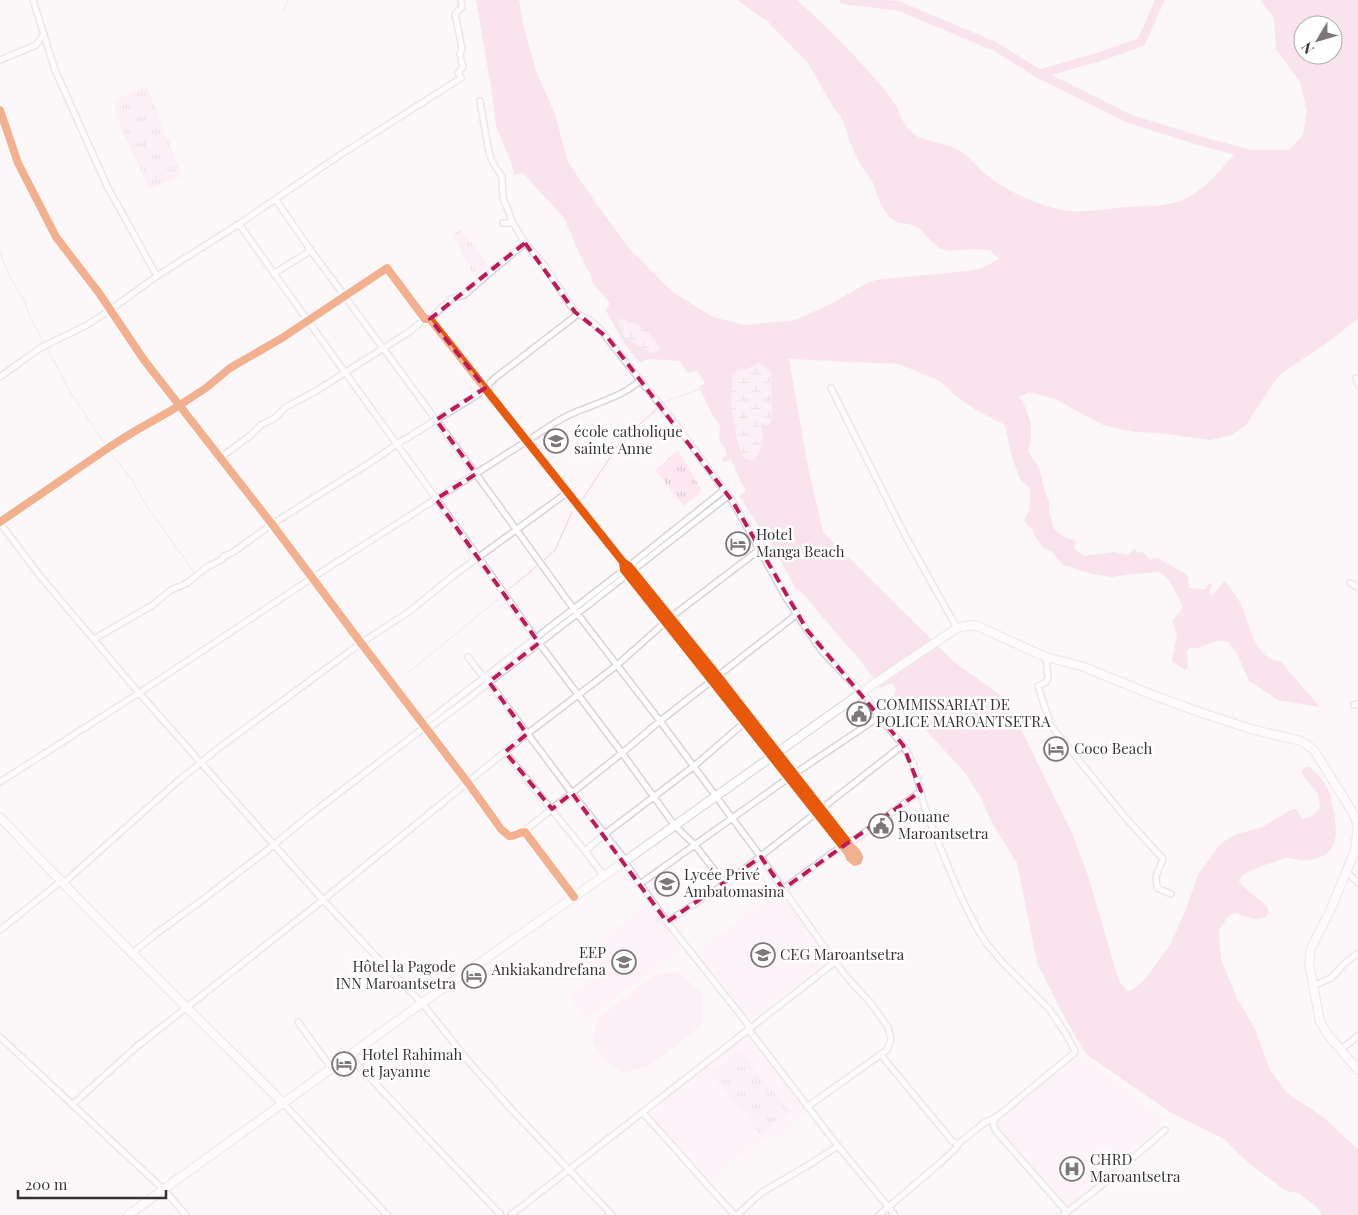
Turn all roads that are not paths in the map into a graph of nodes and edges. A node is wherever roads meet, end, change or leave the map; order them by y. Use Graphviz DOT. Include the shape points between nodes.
graph roads {
  1 [pos="32,0"];
  2 [pos="461,0"];
  3 [pos="44,34"];
  4 [pos="0,60"];
  5 [pos="480,100"];
  6 [pos="0,110"];
  7 [pos="276,200"];
  8 [pos="504,223"];
  9 [pos="513,223"];
  10 [pos="239,224"];
  11 [pos="525,244"];
  12 [pos="311,250"];
  13 [pos="274,274"];
  14 [pos="157,276"];
  15 [pos="344,295"];
  16 [pos="110,310"];
  17 [pos="578,314"];
  18 [pos="428,319"];
  19 [pos="308,321"];
  20 [pos="383,348"];
  21 [pos="345,372"];
  22 [pos="0,377"];
  23 [pos="1356,378"];
  24 [pos="640,380"];
  25 [pos="1358,384"];
  26 [pos="485,388"];
  27 [pos="831,388"];
  28 [pos="179,405"];
  29 [pos="436,420"];
  30 [pos="527,441"];
  31 [pos="397,444"];
  32 [pos="220,458"];
  33 [pos="476,474"];
  34 [pos="724,490"];
  35 [pos="568,492"];
  36 [pos="728,496"];
  37 [pos="436,499"];
  38 [pos="0,522"];
  39 [pos="272,524"];
  40 [pos="516,530"];
  41 [pos="759,550"];
  42 [pos="479,558"];
  43 [pos="623,562"];
  44 [pos="629,566"];
  45 [pos="633,571"];
  46 [pos="626,572"];
  47 [pos="312,578"];
  48 [pos="1350,583"];
  49 [pos="1358,587"];
  50 [pos="573,608"];
  51 [pos="577,614"];
  52 [pos="796,614"];
  53 [pos="671,617"];
  54 [pos="665,622"];
  55 [pos="957,628"];
  56 [pos="94,639"];
  57 [pos="537,640"];
  58 [pos="361,644"];
  59 [pos="468,656"];
  60 [pos="1046,657"];
  61 [pos="616,666"];
  62 [pos="718,676"];
  63 [pos="487,679"];
  64 [pos="712,681"];
  65 [pos="863,692"];
  66 [pos="139,693"];
  67 [pos="578,696"];
  68 [pos="879,717"];
  69 [pos="660,721"];
  70 [pos="745,722"];
  71 [pos="425,727"];
  72 [pos="527,734"];
  73 [pos="903,745"];
  74 [pos="505,752"];
  75 [pos="622,753"];
  76 [pos="775,755"];
  77 [pos="201,762"];
  78 [pos="693,767"];
  79 [pos="794,774"];
  80 [pos="789,778"];
  81 [pos="0,782"];
  82 [pos="468,783"];
  83 [pos="921,791"];
  84 [pos="572,793"];
  85 [pos="654,797"];
  86 [pos="716,797"];
  87 [pos="552,809"];
  88 [pos="818,811"];
  89 [pos="1355,811"];
  90 [pos="0,817"];
  91 [pos="732,817"];
  92 [pos="1358,825"];
  93 [pos="675,826"];
  94 [pos="523,832"];
  95 [pos="605,834"];
  96 [pos="849,844"];
  97 [pos="274,845"];
  98 [pos="694,845"];
  99 [pos="842,846"];
  100 [pos="585,851"];
  101 [pos="761,857"];
  102 [pos="625,861"];
  103 [pos="1347,872"];
  104 [pos="604,876"];
  105 [pos="60,882"];
  106 [pos="1358,883"];
  107 [pos="640,884"];
  108 [pos="725,884"];
  109 [pos="783,889"];
  110 [pos="1172,894"];
  111 [pos="574,897"];
  112 [pos="323,900"];
  113 [pos="668,922"];
  114 [pos="0,930"];
  115 [pos="1358,953"];
  116 [pos="131,954"];
  117 [pos="835,962"];
  118 [pos="1313,986"];
  119 [pos="422,1003"];
  120 [pos="187,1007"];
  121 [pos="298,1022"];
  122 [pos="749,1030"];
  123 [pos="1358,1036"];
  124 [pos="0,1037"];
  125 [pos="1340,1050"];
  126 [pos="881,1055"];
  127 [pos="349,1056"];
  128 [pos="332,1069"];
  129 [pos="1358,1070"];
  130 [pos="283,1103"];
  131 [pos="72,1105"];
  132 [pos="807,1107"];
  133 [pos="643,1113"];
  134 [pos="998,1116"];
  135 [pos="1165,1130"];
  136 [pos="958,1144"];
  137 [pos="838,1146"];
  138 [pos="568,1169"];
  139 [pos="163,1189"];
  140 [pos="888,1207"];
  141 [pos="1065,1214"];
  142 [pos="128,1215"];
  143 [pos="186,1215"];
  144 [pos="387,1215"];
  145 [pos="501,1215"];
  146 [pos="511,1215"];
  147 [pos="612,1215"];
  148 [pos="736,1215"];
  149 [pos="879,1215"];
  150 [pos="895,1215"];
  1 -- 3 [label="street"];
  2 -- 7 [label="street" via="462,7 455,14 462,48 463,67 458,73 461,78"];
  3 -- 4 [label="street" via="36,45"];
  3 -- 14 [label="street" via="55,70 107,186"];
  5 -- 9 [label="street" via="489,153 502,177 503,198"];
  6 -- 16 [label="street" via="18,163 56,237"];
  7 -- 10 [label="street"];
  7 -- 12 [label="street"];
  8 -- 9 [label="street"];
  9 -- 11 [label="street"];
  10 -- 13 [label="street"];
  10 -- 14 [label="street"];
  11 -- 17 [label="street"];
  11 -- 18 [label="street" via="464,295 451,299"];
  12 -- 13 [label="street"];
  12 -- 15 [label="street"];
  13 -- 19 [label="street"];
  14 -- 16 [label="street"];
  15 -- 18 [label="street" via="387,268"];
  15 -- 19 [label="street"];
  15 -- 20 [label="street"];
  16 -- 22 [label="street" via="40,348"];
  16 -- 28 [label="street"];
  17 -- 24 [label="street" via="600,329"];
  17 -- 26 [label="street"];
  18 -- 20 [label="street"];
  18 -- 26 [label="street"];
  19 -- 21 [label="street"];
  19 -- 28 [label="street" via="230,368"];
  20 -- 21 [label="street"];
  20 -- 29 [label="street"];
  21 -- 31 [label="street"];
  21 -- 32 [label="street" via="286,407"];
  23 -- 25 [label="street"];
  24 -- 30 [label="street" via="626,391 566,416"];
  24 -- 34 [label="street"];
  26 -- 29 [label="street"];
  26 -- 30 [label="street"];
  27 -- 55 [label="street" via="906,537"];
  28 -- 32 [label="street"];
  28 -- 38 [label="street" via="119,441"];
  29 -- 31 [label="street"];
  29 -- 33 [label="street"];
  30 -- 33 [label="street"];
  30 -- 35 [label="street"];
  31 -- 37 [label="street"];
  31 -- 39 [label="street"];
  32 -- 39 [label="street"];
  33 -- 37 [label="street"];
  33 -- 40 [label="street"];
  34 -- 36 [label="street"];
  34 -- 44 [label="street"];
  35 -- 40 [label="street"];
  35 -- 43 [label="street"];
  36 -- 41 [label="street"];
  36 -- 45 [label="street"];
  37 -- 42 [label="street"];
  37 -- 47 [label="street"];
  38 -- 56 [label="street" via="40,576"];
  39 -- 47 [label="street"];
  39 -- 56 [label="street" via="187,584 171,590 151,606"];
  40 -- 42 [label="street"];
  40 -- 50 [label="street"];
  41 -- 52 [label="street"];
  41 -- 53 [label="street"];
  42 -- 57 [label="street"];
  42 -- 58 [label="street"];
  43 -- 44 [label="street"];
  43 -- 46 [label="street"];
  44 -- 45 [label="street"];
  44 -- 46 [label="street"];
  45 -- 46 [label="street"];
  45 -- 53 [label="street"];
  46 -- 50 [label="street"];
  46 -- 51 [label="street"];
  46 -- 54 [label="street"];
  47 -- 58 [label="street"];
  47 -- 66 [label="street"];
  48 -- 49 [label="street"];
  50 -- 51 [label="street"];
  50 -- 57 [label="street"];
  51 -- 57 [label="street"];
  51 -- 61 [label="street"];
  52 -- 62 [label="street"];
  52 -- 65 [label="street" via="822,651"];
  53 -- 54 [label="street"];
  53 -- 62 [label="street"];
  54 -- 61 [label="street"];
  54 -- 64 [label="street"];
  55 -- 60 [label="main road" via="977,626"];
  55 -- 65 [label="main road"];
  56 -- 66 [label="street"];
  57 -- 63 [label="street"];
  57 -- 67 [label="street"];
  58 -- 71 [label="street"];
  58 -- 77 [label="street"];
  59 -- 63 [label="street"];
  60 -- 89 [label="main road" via="1084,667 1220,719 1301,741 1314,750"];
  60 -- 110 [label="street" via="1048,678 1038,686 1051,726 1163,859 1156,876 1157,888"];
  61 -- 67 [label="street"];
  61 -- 69 [label="street"];
  62 -- 64 [label="street"];
  62 -- 76 [label="street"];
  63 -- 71 [label="street" via="430,727"];
  63 -- 72 [label="street"];
  64 -- 69 [label="street"];
  64 -- 70 [label="street"];
  65 -- 68 [label="street"];
  65 -- 76 [label="main road"];
  66 -- 77 [label="street"];
  66 -- 81 [label="street"];
  67 -- 72 [label="street"];
  67 -- 75 [label="street"];
  68 -- 73 [label="street"];
  68 -- 79 [label="street"];
  69 -- 75 [label="street"];
  69 -- 78 [label="street"];
  70 -- 76 [label="street"];
  70 -- 78 [label="street"];
  71 -- 82 [label="street"];
  71 -- 97 [label="street"];
  72 -- 74 [label="street"];
  72 -- 84 [label="street"];
  73 -- 83 [label="street"];
  73 -- 88 [label="street"];
  74 -- 82 [label="street"];
  74 -- 87 [label="street"];
  75 -- 84 [label="street"];
  75 -- 85 [label="street"];
  76 -- 79 [label="street"];
  76 -- 80 [label="street"];
  76 -- 86 [label="main road"];
  77 -- 97 [label="street"];
  77 -- 105 [label="street" via="67,880"];
  78 -- 85 [label="street"];
  78 -- 86 [label="street"];
  79 -- 80 [label="street"];
  79 -- 88 [label="street"];
  80 -- 88 [label="street"];
  80 -- 91 [label="street"];
  82 -- 94 [label="street" via="505,834 514,836"];
  82 -- 112 [label="street"];
  83 -- 96 [label="street"];
  83 -- 134 [label="street" via="949,869 979,932 1004,964 1050,1010 1074,1051"];
  84 -- 87 [label="street"];
  84 -- 95 [label="street"];
  85 -- 93 [label="street"];
  85 -- 95 [label="street"];
  86 -- 91 [label="street"];
  86 -- 93 [label="main road"];
  87 -- 94 [label="street"];
  87 -- 100 [label="street"];
  88 -- 96 [label="street"];
  88 -- 99 [label="street"];
  88 -- 101 [label="street"];
  89 -- 92 [label="main road"];
  90 -- 105 [label="main road"];
  91 -- 98 [label="street"];
  91 -- 101 [label="street"];
  92 -- 103 [label="main road" via="1355,851"];
  93 -- 98 [label="street"];
  93 -- 102 [label="main road"];
  94 -- 111 [label="street"];
  95 -- 100 [label="street"];
  95 -- 102 [label="street"];
  96 -- 99 [label="street"];
  96 -- 99 [label="street" via="858,856 856,862"];
  97 -- 112 [label="street"];
  97 -- 116 [label="street"];
  98 -- 107 [label="street"];
  98 -- 108 [label="street"];
  99 -- 109 [label="street"];
  100 -- 104 [label="street"];
  101 -- 108 [label="street"];
  101 -- 109 [label="street"];
  102 -- 104 [label="main road"];
  102 -- 107 [label="street"];
  103 -- 106 [label="street"];
  103 -- 118 [label="main road" via="1311,948 1309,963"];
  104 -- 111 [label="main road"];
  105 -- 114 [label="street"];
  105 -- 116 [label="main road"];
  107 -- 113 [label="street"];
  108 -- 113 [label="street"];
  109 -- 117 [label="street"];
  111 -- 119 [label="main road"];
  112 -- 119 [label="street"];
  112 -- 120 [label="street"];
  113 -- 122 [label="street" via="744,1018"];
  115 -- 118 [label="street" via="1331,978"];
  116 -- 120 [label="main road"];
  117 -- 122 [label="street"];
  117 -- 126 [label="street" via="888,1027 890,1044"];
  118 -- 125 [label="main road" via="1320,1022"];
  119 -- 127 [label="main road"];
  119 -- 138 [label="street" via="470,1063"];
  120 -- 130 [label="main road"];
  120 -- 131 [label="street" via="123,1058"];
  121 -- 128 [label="street"];
  122 -- 132 [label="street"];
  122 -- 133 [label="street"];
  123 -- 125 [label="street"];
  124 -- 131 [label="street"];
  125 -- 129 [label="main road"];
  126 -- 132 [label="street"];
  126 -- 136 [label="street"];
  127 -- 128 [label="main road"];
  127 -- 145 [label="street"];
  128 -- 130 [label="main road"];
  130 -- 139 [label="main road"];
  130 -- 144 [label="street"];
  131 -- 139 [label="street"];
  132 -- 137 [label="street"];
  133 -- 138 [label="street"];
  133 -- 148 [label="street"];
  134 -- 136 [label="street"];
  134 -- 141 [label="street" via="993,1122 996,1131"];
  135 -- 141 [label="street"];
  136 -- 140 [label="street"];
  137 -- 140 [label="street"];
  137 -- 148 [label="street" via="761,1194"];
  138 -- 146 [label="street"];
  138 -- 147 [label="street"];
  139 -- 142 [label="main road"];
  139 -- 143 [label="street"];
  140 -- 149 [label="street"];
  140 -- 150 [label="street"];
}
